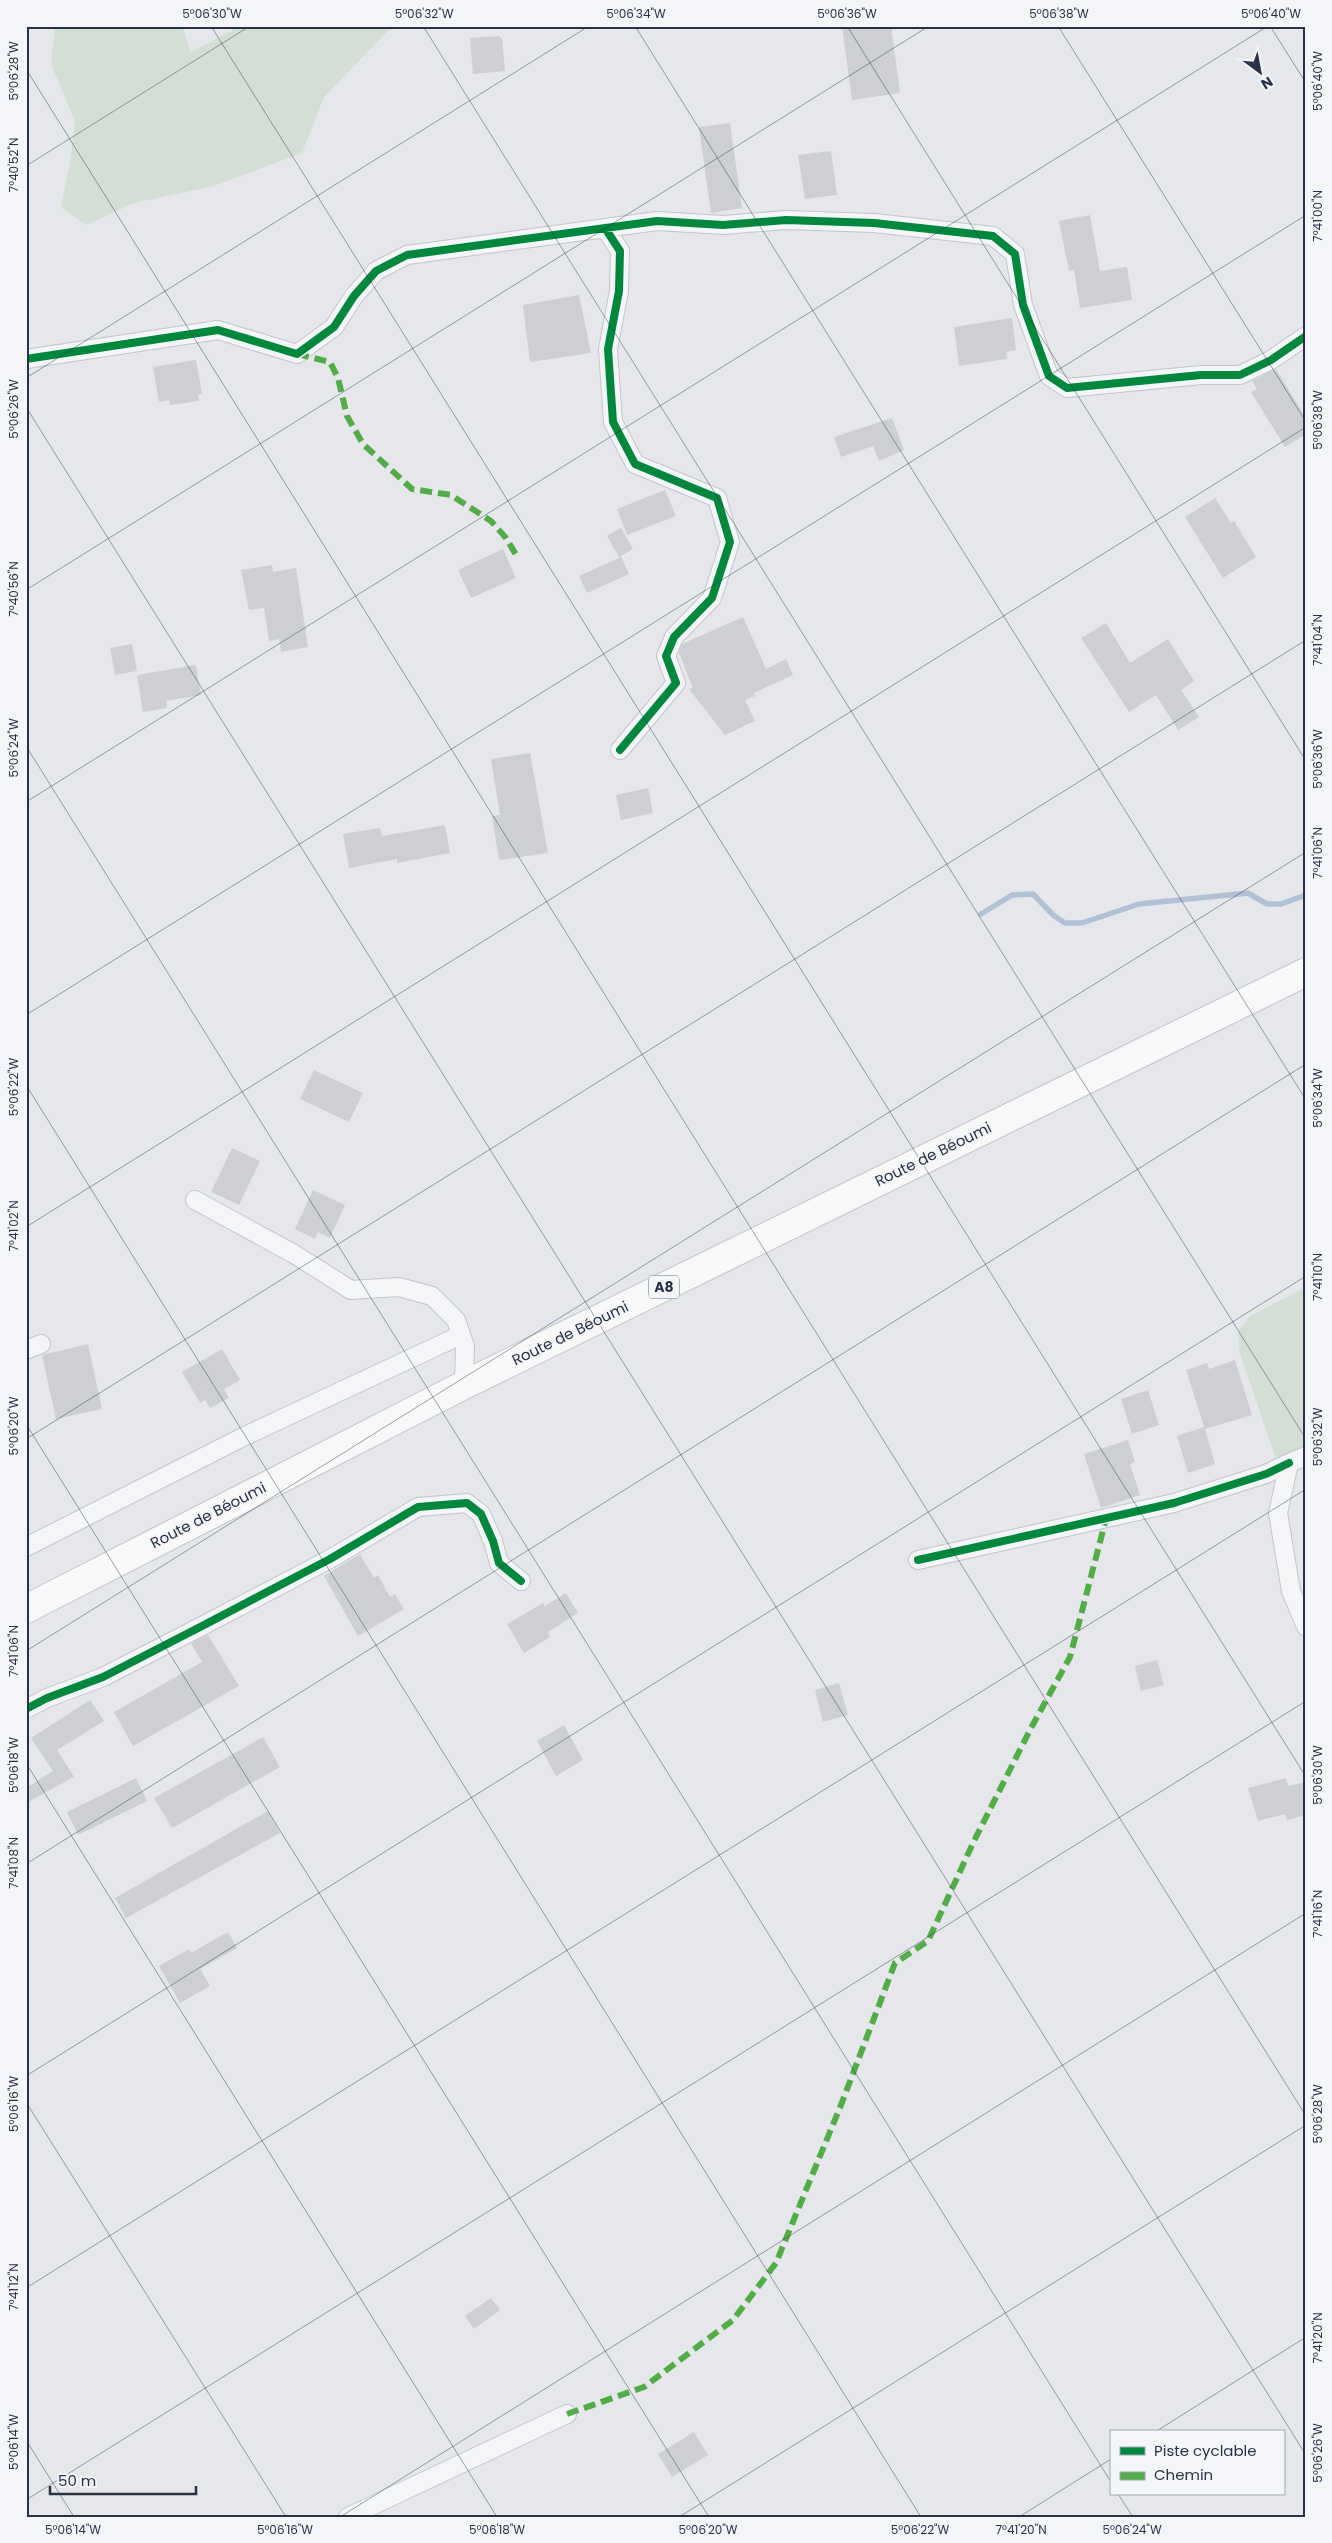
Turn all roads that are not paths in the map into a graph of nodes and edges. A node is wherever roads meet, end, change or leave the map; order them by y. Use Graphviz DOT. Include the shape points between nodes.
graph roads {
  1 [pos="606,228"];
  2 [pos="1306,336"];
  3 [pos="26,359"];
  4 [pos="620,750"];
  5 [pos="1306,972"];
  6 [pos="195,1200"];
  7 [pos="461,1335"];
  8 [pos="464,1385"];
  9 [pos="1306,1456"];
  10 [pos="1289,1463"];
  11 [pos="26,1546"];
  12 [pos="918,1560"];
  13 [pos="521,1581"];
  14 [pos="26,1609"];
  15 [pos="1306,1627"];
  16 [pos="26,1709"];
  17 [pos="567,2414"];
  18 [pos="348,2517"];
  1 -- 2 [label="street" via="657,221 723,225 786,220 874,223 993,236 1015,254 1023,305 1049,376 1067,388 1201,375 1240,375 1271,360"];
  1 -- 3 [label="street" via="407,255 376,271 354,296 334,327 297,354 218,330"];
  1 -- 4 [label="street" via="620,251 618,291 608,349 613,422 635,464 717,498 730,542 712,598 674,637 666,656 676,683"];
  5 -- 8 [label="main road, Route de Béoumi / A8"];
  6 -- 7 [label="street" via="294,1254 351,1290 399,1288 432,1296 456,1320"];
  7 -- 8 [label="street" via="465,1346"];
  7 -- 11 [label="street" via="246,1436"];
  8 -- 14 [label="main road, Route de Béoumi / A8"];
  9 -- 10 [label="street"];
  10 -- 12 [label="street" via="1266,1474 1174,1503"];
  10 -- 15 [label="street" via="1278,1514 1291,1590"];
  13 -- 16 [label="street" via="499,1563 481,1514 467,1504 418,1507 330,1559 196,1630 103,1677"];
  17 -- 18 [label="street"];
}
